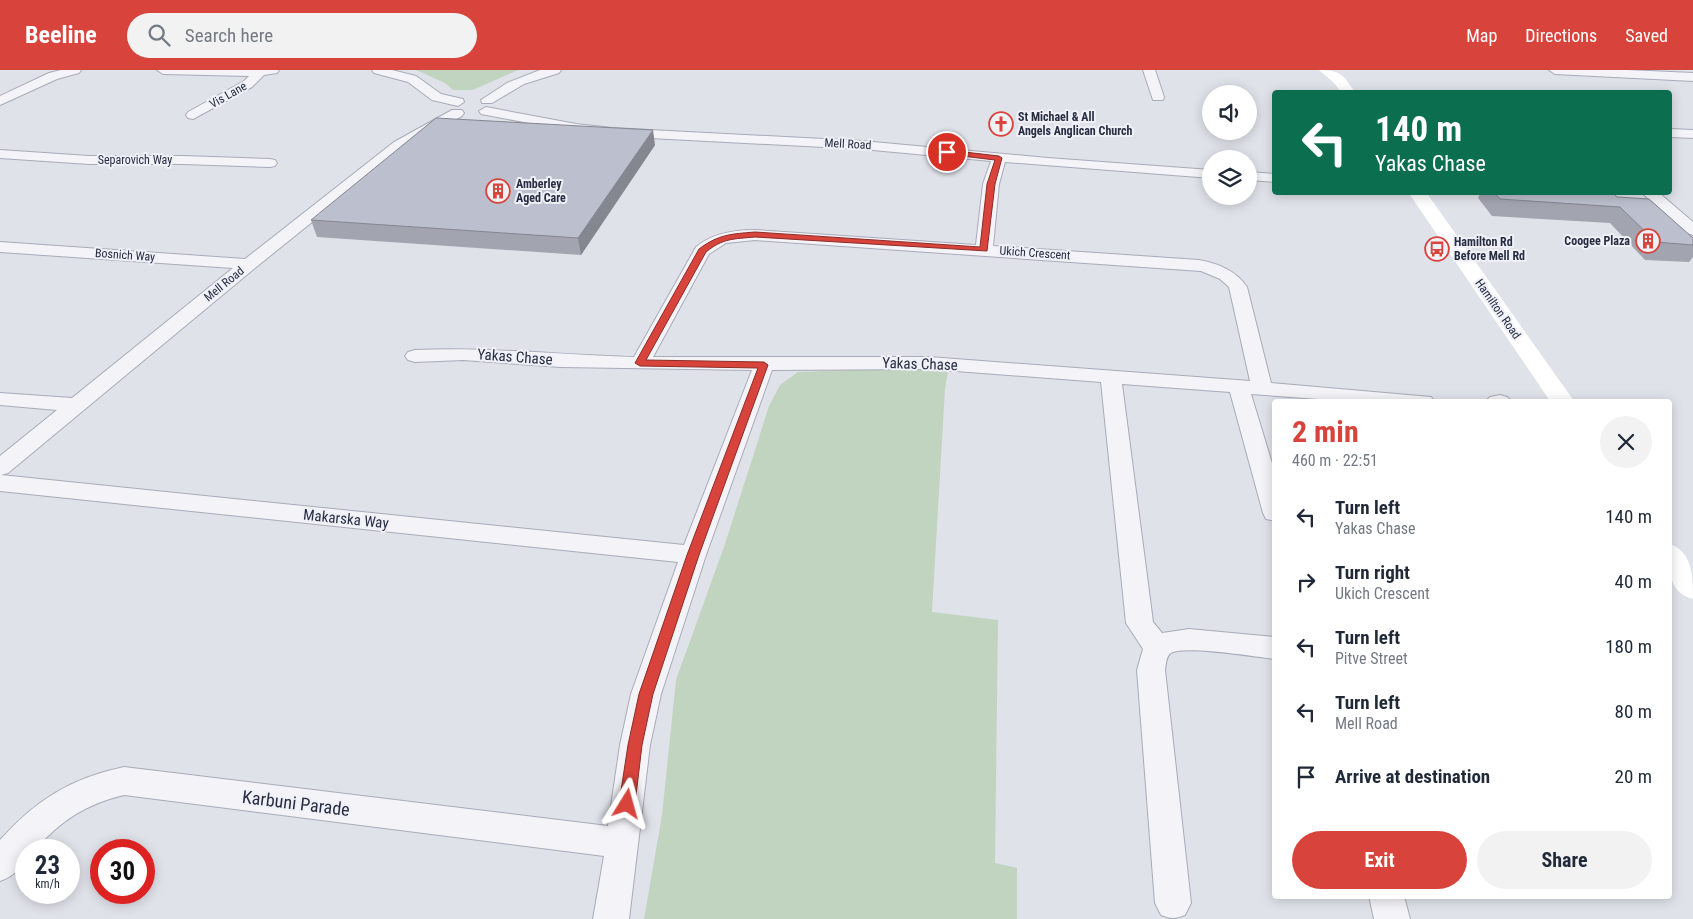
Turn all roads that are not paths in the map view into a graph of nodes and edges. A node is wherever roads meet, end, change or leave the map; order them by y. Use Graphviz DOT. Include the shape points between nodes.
graph roads {
  1 [pos="75,70"];
  2 [pos="163,70"];
  3 [pos="378,70"];
  4 [pos="555,70"];
  5 [pos="1149,70"];
  6 [pos="1326,70"];
  7 [pos="1555,70"];
  8 [pos="266,71"];
  9 [pos="1340,75"];
  10 [pos="1693,77"];
  11 [pos="1347,90"];
  12 [pos="1158,97"];
  13 [pos="0,101"];
  14 [pos="472,107"];
  15 [pos="193,115"];
  16 [pos="1672,133"];
  17 [pos="1693,134"];
  18 [pos="0,154"];
  19 [pos="999,158"];
  20 [pos="270,163"];
  21 [pos="1202,173"];
  22 [pos="1257,177"];
  23 [pos="1272,178"];
  24 [pos="1419,195"];
  25 [pos="1652,195"];
  26 [pos="1693,230"];
  27 [pos="0,247"];
  28 [pos="984,249"];
  29 [pos="249,264"];
  30 [pos="415,356"];
  31 [pos="640,363"];
  32 [pos="764,365"];
  33 [pos="1111,378"];
  34 [pos="1239,388"];
  35 [pos="1262,390"];
  36 [pos="0,399"];
  37 [pos="1395,399"];
  38 [pos="1561,399"];
  39 [pos="75,405"];
  40 [pos="0,468"];
  41 [pos="0,483"];
  42 [pos="1272,504"];
  43 [pos="693,555"];
  44 [pos="1672,558"];
  45 [pos="1693,588"];
  46 [pos="1160,647"];
  47 [pos="1272,648"];
  48 [pos="622,843"];
  49 [pos="0,865"];
  50 [pos="1387,899"];
  51 [pos="1173,903"];
  52 [pos="611,919"];
  53 [pos="1392,919"];
  1 -- 13 [label="street"];
  2 -- 8 [label="street"];
  3 -- 14 [label="street" via="412,79 437,97"];
  4 -- 14 [label="street" via="516,82"];
  5 -- 12 [label="street"];
  6 -- 9 [label="main road"];
  7 -- 10 [label="street"];
  8 -- 15 [label="street, Vis Lane"];
  9 -- 11 [label="main road"];
  14 -- 19 [label="street, Mell Road" via="612,132 862,145"];
  14 -- 29 [label="street, Mell Road" via="400,145"];
  16 -- 17 [label="street"];
  18 -- 20 [label="street, Separovich Way" via="89,160"];
  19 -- 21 [label="street, Mell Road"];
  19 -- 28 [label="street" via="991,184"];
  22 -- 23 [label="street"];
  24 -- 38 [label="main road, Hamilton Road"];
  25 -- 26 [label="street"];
  27 -- 29 [label="street, Bosnich Way"];
  28 -- 31 [label="street, Ukich Crescent" via="755,235 726,237 702,250"];
  28 -- 35 [label="street, Ukich Crescent" via="1199,265 1219,271 1234,281 1238,288"];
  29 -- 39 [label="street, Mell Road"];
  30 -- 31 [label="street, Yakas Chase" via="463,354"];
  31 -- 32 [label="street, Yakas Chase"];
  32 -- 33 [label="street, Yakas Chase" via="929,363"];
  32 -- 43 [label="street"];
  33 -- 34 [label="street, Yakas Chase"];
  33 -- 46 [label="street" via="1140,623 1149,638"];
  34 -- 35 [label="street, Yakas Chase"];
  34 -- 42 [label="street"];
  35 -- 37 [label="street, Yakas Chase"];
  36 -- 39 [label="street"];
  39 -- 40 [label="street, Mell Road"];
  41 -- 43 [label="street, Makarska Way"];
  43 -- 48 [label="street" via="646,694 635,745"];
  44 -- 45 [label="main road"];
  46 -- 47 [label="street" via="1167,642 1184,640"];
  46 -- 51 [label="street" via="1155,650 1151,670"];
  48 -- 49 [label="street, Karbuni Parade" via="124,781 102,784 78,794 29,831"];
  48 -- 52 [label="street"];
  50 -- 53 [label="street"];
}
